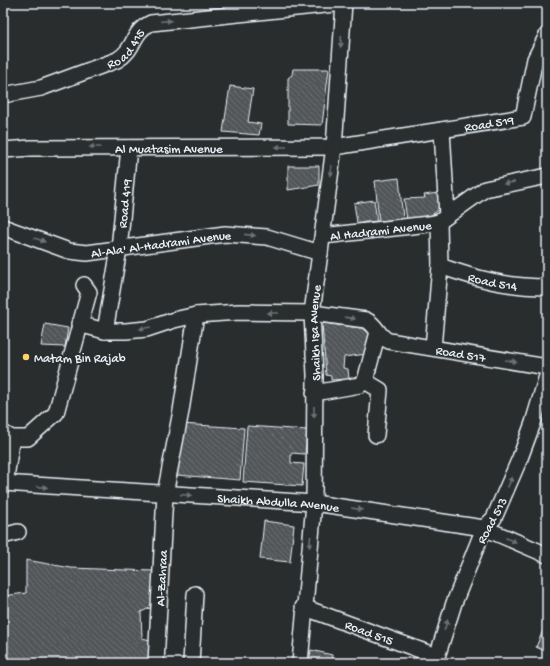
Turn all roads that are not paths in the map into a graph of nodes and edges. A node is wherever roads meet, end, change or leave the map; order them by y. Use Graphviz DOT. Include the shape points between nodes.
graph roads {
  1 [pos="344,3"];
  2 [pos="547,35"];
  3 [pos="541,59"];
  4 [pos="3,95"];
  5 [pos="442,130"];
  6 [pos="334,146"];
  7 [pos="129,148"];
  8 [pos="3,150"];
  9 [pos="547,176"];
  10 [pos="443,218"];
  11 [pos="3,227"];
  12 [pos="323,236"];
  13 [pos="119,249"];
  14 [pos="320,253"];
  15 [pos="440,266"];
  16 [pos="84,285"];
  17 [pos="547,287"];
  18 [pos="312,313"];
  19 [pos="196,315"];
  20 [pos="79,324"];
  21 [pos="105,331"];
  22 [pos="378,332"];
  23 [pos="433,348"];
  24 [pos="547,367"];
  25 [pos="547,376"];
  26 [pos="365,381"];
  27 [pos="314,393"];
  28 [pos="540,426"];
  29 [pos="8,435"];
  30 [pos="376,435"];
  31 [pos="4,484"];
  32 [pos="165,494"];
  33 [pos="314,503"];
  34 [pos="484,528"];
  35 [pos="547,555"];
  36 [pos="195,594"];
  37 [pos="303,607"];
  38 [pos="436,660"];
  39 [pos="156,663"];
  40 [pos="191,663"];
  41 [pos="300,663"];
  4 -- 1 [label="street, Road 415, one-way" via="41,88 117,60 126,55 140,29 156,22"];
  1 -- 6 [label="street, Shaikh Isa Avenue, one-way"];
  2 -- 3 [label="street, Road 519"];
  3 -- 5 [label="street, Road 519" via="522,117"];
  5 -- 6 [label="street, Road 519"];
  5 -- 10 [label="street"];
  6 -- 7 [label="street, Al Muatasim Avenue, one-way"];
  6 -- 12 [label="street, Shaikh Isa Avenue, one-way"];
  7 -- 8 [label="street, Al Muatasim Avenue, one-way"];
  7 -- 13 [label="street, Road 419"];
  9 -- 10 [label="street, Al Hadrami Avenue, one-way" via="485,189 467,204"];
  10 -- 12 [label="street, Al Hadrami Avenue" via="429,224"];
  10 -- 15 [label="street"];
  11 -- 13 [label="street, Al-Ala' Al-Hadrami Avenue, one-way" via="69,251 87,253"];
  12 -- 14 [label="street, Shaikh Isa Avenue"];
  13 -- 14 [label="street, Al-Ala' Al-Hadrami Avenue, one-way" via="239,234 283,241"];
  13 -- 21 [label="street, Road 419"];
  14 -- 18 [label="street, Shaikh Isa Avenue"];
  15 -- 17 [label="street, Road 514" via="498,284"];
  15 -- 23 [label="street"];
  16 -- 20 [label="street" via="89,292"];
  18 -- 19 [label="street, one-way" via="239,312"];
  18 -- 22 [label="street, Road 517, one-way" via="366,320 372,323"];
  18 -- 27 [label="street, Shaikh Isa Avenue"];
  19 -- 21 [label="street, one-way" via="147,329"];
  19 -- 32 [label="street"];
  20 -- 21 [label="street"];
  20 -- 29 [label="street" via="56,413 28,438"];
  22 -- 23 [label="street, Road 517" via="389,341"];
  22 -- 26 [label="street"];
  23 -- 24 [label="street, Road 517, one-way"];
  25 -- 28 [label="street, Road 513"];
  26 -- 27 [label="street" via="360,385"];
  26 -- 30 [label="street" via="380,390"];
  27 -- 33 [label="street, Shaikh Isa Avenue, one-way"];
  34 -- 28 [label="street, Road 513, one-way" via="494,518"];
  29 -- 31 [label="street"];
  31 -- 32 [label="street, Shaikh Abdulla Avenue, one-way"];
  32 -- 33 [label="street, Shaikh Abdulla Avenue, one-way"];
  32 -- 39 [label="street, Al-Zahraa"];
  33 -- 34 [label="street, Shaikh Abdulla Avenue, one-way"];
  33 -- 37 [label="street, Shaikh Isa Avenue, one-way"];
  34 -- 35 [label="street, Shaikh Abdulla Avenue, one-way"];
  38 -- 34 [label="street, Road 513, one-way" via="454,603"];
  36 -- 40 [label="street"];
  37 -- 38 [label="street, Road 515"];
  37 -- 41 [label="street, Shaikh Isa Avenue"];
}
